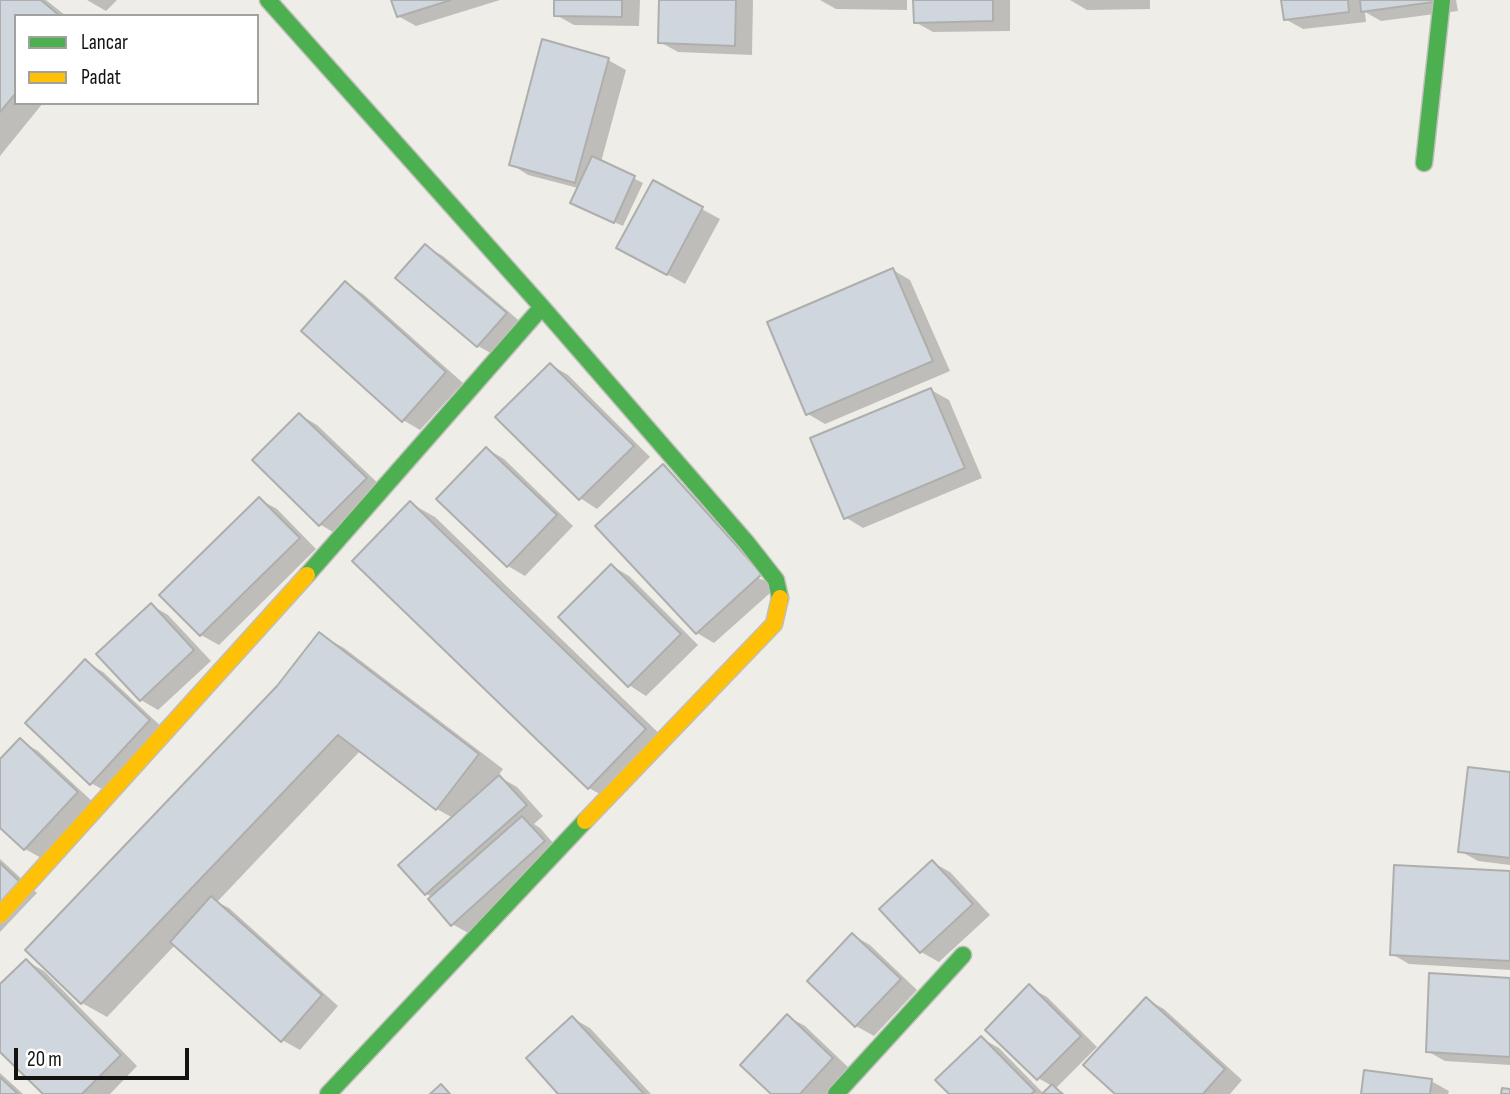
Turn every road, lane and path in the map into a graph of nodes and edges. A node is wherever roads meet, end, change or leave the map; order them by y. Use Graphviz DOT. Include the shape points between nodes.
graph roads {
  1 [pos="268,0"];
  2 [pos="1442,0"];
  3 [pos="1424,163"];
  4 [pos="542,307"];
  5 [pos="0,915"];
  6 [pos="963,955"];
  7 [pos="328,1094"];
  8 [pos="836,1094"];
  1 -- 4 [label="street"];
  2 -- 3 [label="street"];
  4 -- 5 [label="street" via="237,655"];
  4 -- 7 [label="street" via="779,583 781,607 774,624"];
  6 -- 8 [label="street"];
}
